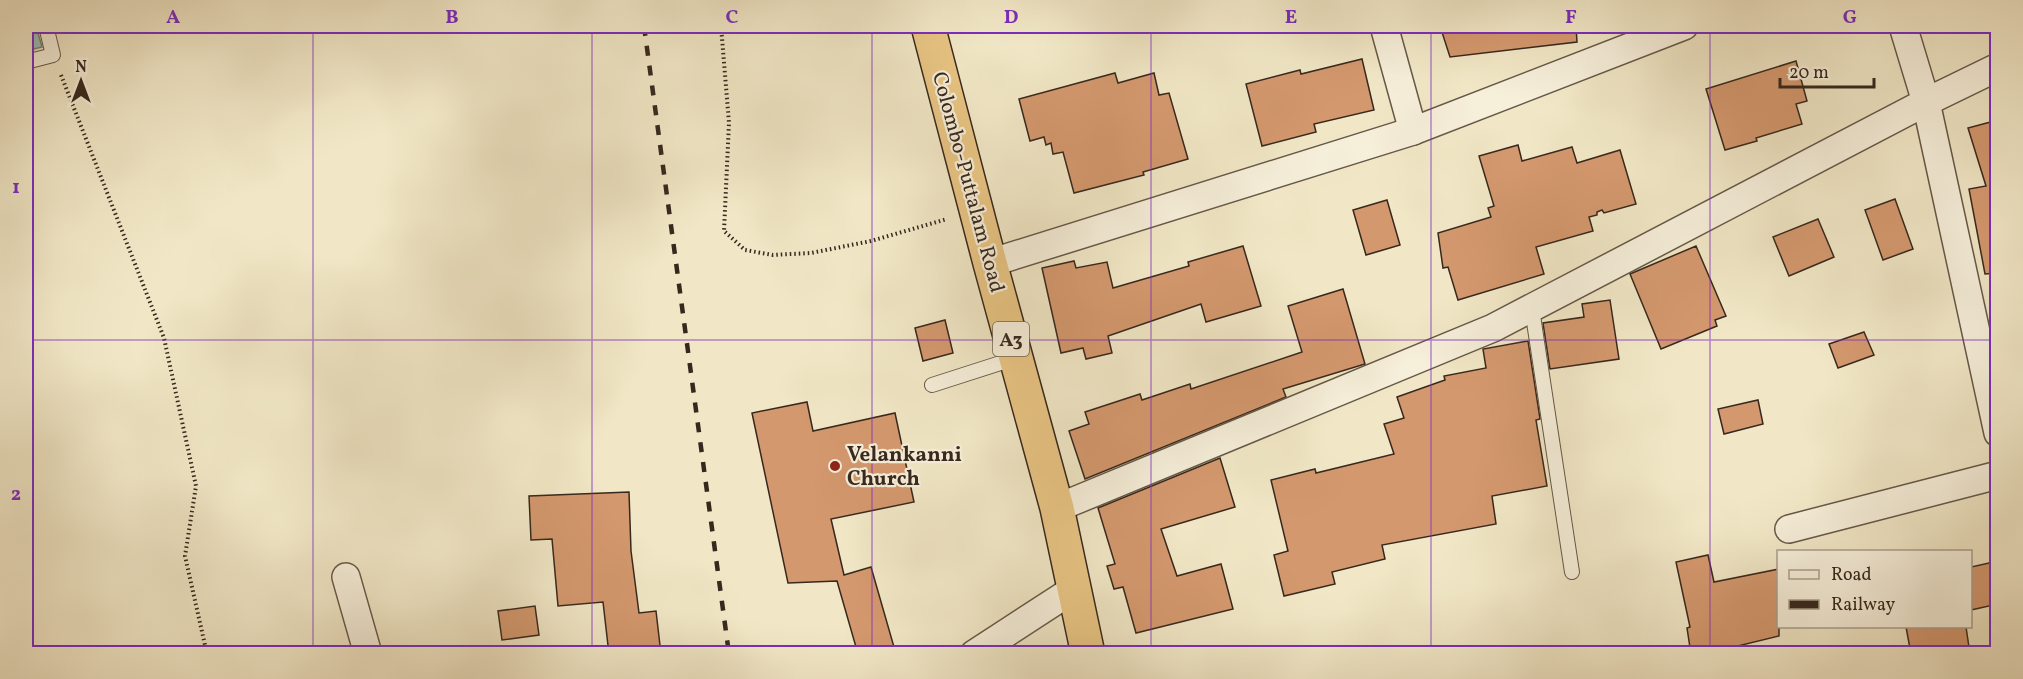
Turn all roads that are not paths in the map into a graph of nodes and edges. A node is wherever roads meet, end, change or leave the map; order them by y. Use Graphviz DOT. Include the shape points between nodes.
graph roads {
  1 [pos="46,26"];
  2 [pos="928,26"];
  3 [pos="1384,26"];
  4 [pos="1684,26"];
  5 [pos="1903,26"];
  6 [pos="26,62"];
  7 [pos="1998,67"];
  8 [pos="1926,102"];
  9 [pos="1413,131"];
  10 [pos="990,263"];
  11 [pos="1532,309"];
  12 [pos="1016,358"];
  13 [pos="932,385"];
  14 [pos="1998,433"];
  15 [pos="1998,475"];
  16 [pos="1057,508"];
  17 [pos="1789,529"];
  18 [pos="1572,572"];
  19 [pos="346,577"];
  20 [pos="1074,589"];
  21 [pos="368,654"];
  22 [pos="974,654"];
  23 [pos="1088,654"];
  1 -- 6 [label="lane" via="53,55"];
  2 -- 10 [label="highway, Colombo-Puttalam Road / A3"];
  3 -- 9 [label="street"];
  4 -- 9 [label="street"];
  5 -- 8 [label="street"];
  7 -- 8 [label="street"];
  8 -- 11 [label="street"];
  8 -- 14 [label="street"];
  9 -- 10 [label="street"];
  10 -- 12 [label="highway, Colombo-Puttalam Road / A3"];
  11 -- 16 [label="street"];
  11 -- 18 [label="lane"];
  12 -- 13 [label="lane"];
  12 -- 16 [label="highway, Colombo-Puttalam Road / A3"];
  15 -- 17 [label="street"];
  16 -- 20 [label="highway, Colombo-Puttalam Road / A3"];
  19 -- 21 [label="street"];
  20 -- 22 [label="street"];
  20 -- 23 [label="highway, Colombo-Puttalam Road / A3"];
}
